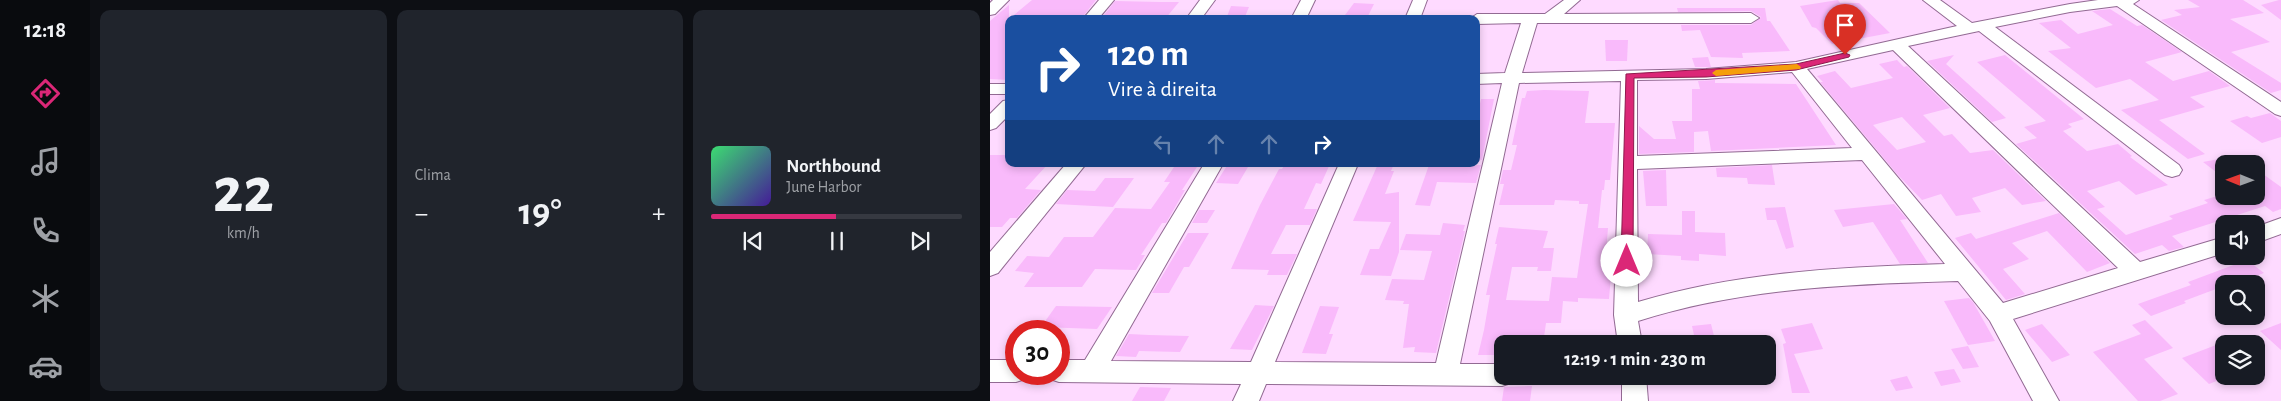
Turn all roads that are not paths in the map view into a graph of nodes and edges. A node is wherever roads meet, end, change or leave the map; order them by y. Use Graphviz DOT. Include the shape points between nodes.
graph roads {
  1 [pos="1002,0"];
  2 [pos="1107,0"];
  3 [pos="1208,0"];
  4 [pos="1308,0"];
  5 [pos="1420,0"];
  6 [pos="1574,0"];
  7 [pos="1930,0"];
  8 [pos="2088,0"];
  9 [pos="2123,1"];
  10 [pos="2070,8"];
  11 [pos="990,11"];
  12 [pos="1094,15"];
  13 [pos="1196,15"];
  14 [pos="1300,15"];
  15 [pos="1414,15"];
  16 [pos="1750,18"];
  17 [pos="1480,19"];
  18 [pos="1539,20"];
  19 [pos="1976,27"];
  20 [pos="1895,43"];
  21 [pos="1796,67"];
  22 [pos="1629,76"];
  23 [pos="1512,77"];
  24 [pos="1480,79"];
  25 [pos="990,89"];
  26 [pos="1005,89"];
  27 [pos="1005,109"];
  28 [pos="2281,110"];
  29 [pos="990,124"];
  30 [pos="1866,154"];
  31 [pos="1626,163"];
  32 [pos="1074,167"];
  33 [pos="1211,167"];
  34 [pos="1348,167"];
  35 [pos="2172,170"];
  36 [pos="2281,226"];
  37 [pos="2265,232"];
  38 [pos="2215,248"];
  39 [pos="990,268"];
  40 [pos="1963,272"];
  41 [pos="2136,272"];
  42 [pos="1998,314"];
  43 [pos="1626,315"];
  44 [pos="1629,335"];
  45 [pos="990,371"];
  46 [pos="1005,371"];
  47 [pos="1070,371"];
  48 [pos="1092,371"];
  49 [pos="1261,372"];
  50 [pos="1494,375"];
  51 [pos="1445,376"];
  52 [pos="1634,385"];
  53 [pos="1246,401"];
  54 [pos="1635,401"];
  55 [pos="2046,401"];
  1 -- 11 [label="street"];
  2 -- 12 [label="street"];
  3 -- 13 [label="street"];
  4 -- 14 [label="street"];
  5 -- 15 [label="street"];
  6 -- 18 [label="street"];
  7 -- 19 [label="street"];
  8 -- 10 [label="street"];
  9 -- 10 [label="street"];
  9 -- 28 [label="street"];
  10 -- 19 [label="street"];
  16 -- 18 [label="street"];
  17 -- 18 [label="street"];
  18 -- 23 [label="street"];
  19 -- 20 [label="street"];
  19 -- 35 [label="street"];
  20 -- 21 [label="street"];
  20 -- 41 [label="street"];
  21 -- 22 [label="street"];
  21 -- 30 [label="street"];
  22 -- 23 [label="street"];
  22 -- 31 [label="street"];
  23 -- 24 [label="street"];
  23 -- 51 [label="street"];
  25 -- 26 [label="street"];
  27 -- 29 [label="street"];
  30 -- 31 [label="street"];
  30 -- 40 [label="street"];
  31 -- 43 [label="street"];
  32 -- 39 [label="street"];
  33 -- 48 [label="street"];
  34 -- 49 [label="street"];
  36 -- 37 [label="street"];
  38 -- 41 [label="street"];
  40 -- 42 [label="street"];
  40 -- 43 [label="street" via="1778,282 1688,297"];
  41 -- 42 [label="street"];
  42 -- 55 [label="street"];
  43 -- 44 [label="street"];
  45 -- 46 [label="street"];
  47 -- 48 [label="street"];
  48 -- 49 [label="street"];
  49 -- 51 [label="street"];
  49 -- 53 [label="street"];
  50 -- 51 [label="street"];
  52 -- 54 [label="street"];
}
